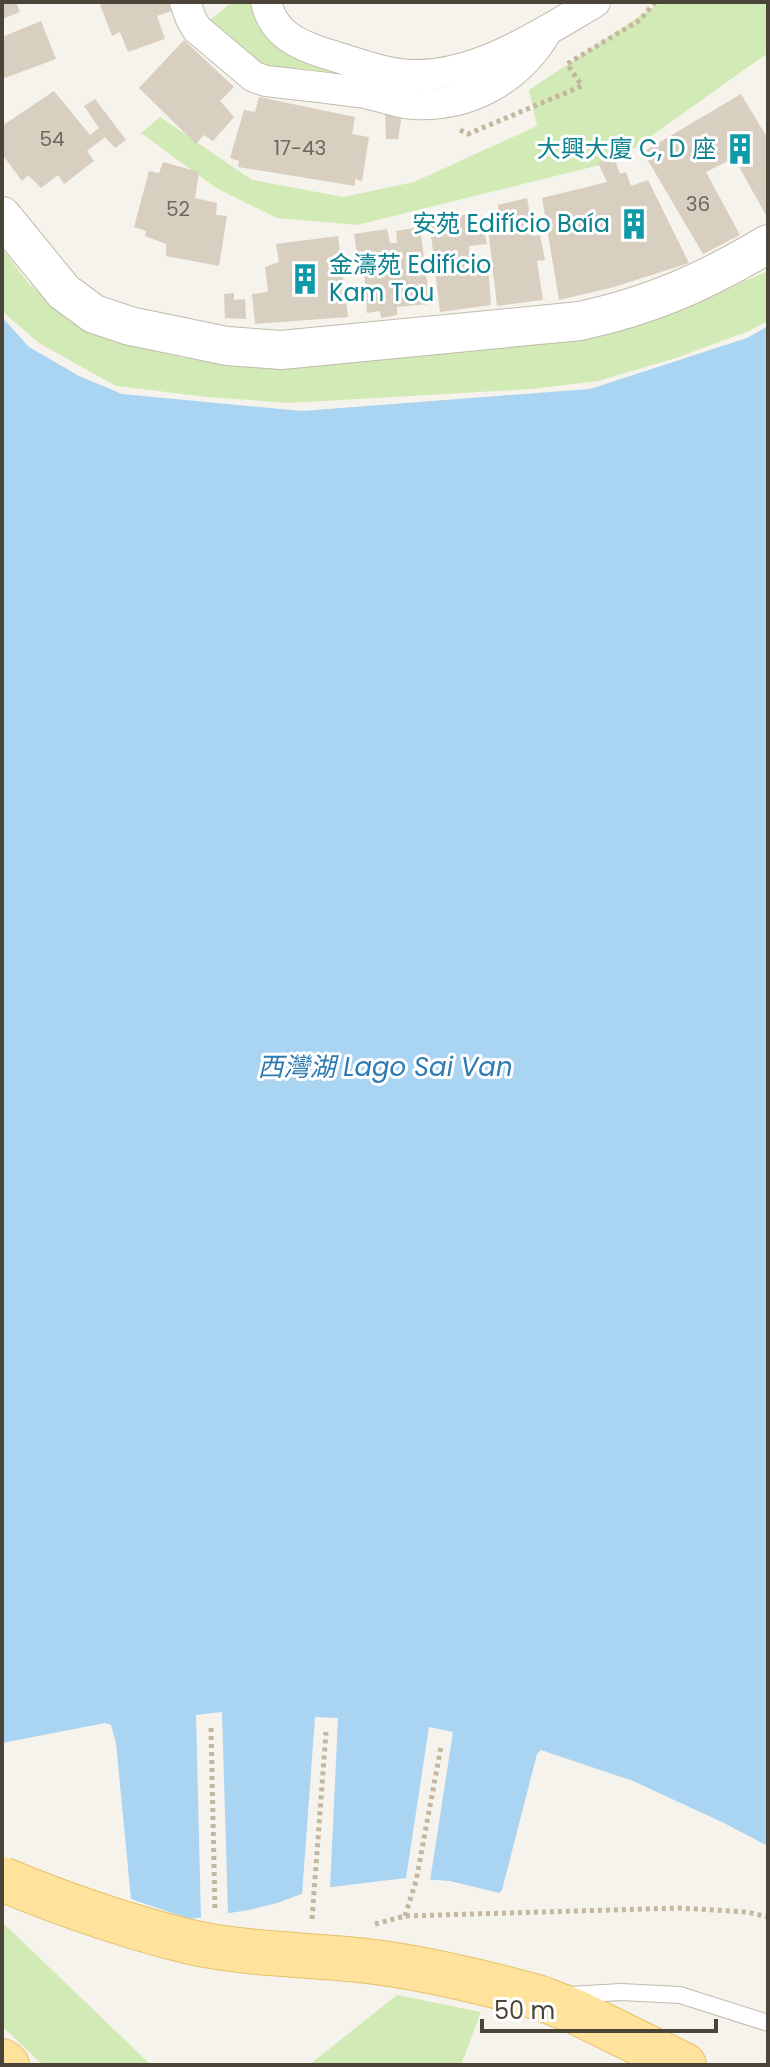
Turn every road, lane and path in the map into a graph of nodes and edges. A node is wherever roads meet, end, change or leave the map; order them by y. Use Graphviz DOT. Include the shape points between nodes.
graph roads {
  1 [pos="185,2"];
  2 [pos="266,2"];
  3 [pos="595,2"];
  4 [pos="547,31"];
  5 [pos="2,216"];
  6 [pos="768,244"];
  7 [pos="211,1728"];
  8 [pos="326,1732"];
  9 [pos="441,1747"];
  10 [pos="2,1879"];
  11 [pos="552,1911"];
  12 [pos="215,1916"];
  13 [pos="405,1916"];
  14 [pos="768,1917"];
  15 [pos="311,1928"];
  16 [pos="540,1998"];
  17 [pos="768,2023"];
  18 [pos="2,2061"];
  19 [pos="7,2065"];
  20 [pos="684,2065"];
  1 -- 4 [label="street" via="197,29 254,77 412,104 457,101 499,83 533,54"];
  2 -- 4 [label="street" via="288,39 410,75 464,68"];
  3 -- 4 [label="street"];
  5 -- 6 [label="street" via="64,292 94,314 227,346 281,350 580,321 641,306 700,283"];
  7 -- 12 [label="path"];
  8 -- 15 [label="path"];
  9 -- 13 [label="path"];
  10 -- 16 [label="main road, bridge" via="64,1904 189,1941 368,1961 459,1976"];
  11 -- 14 [label="path" via="679,1908"];
  16 -- 17 [label="lane" via="621,1992 680,1995"];
  16 -- 20 [label="main road"];
  18 -- 19 [label="main road"];
}
